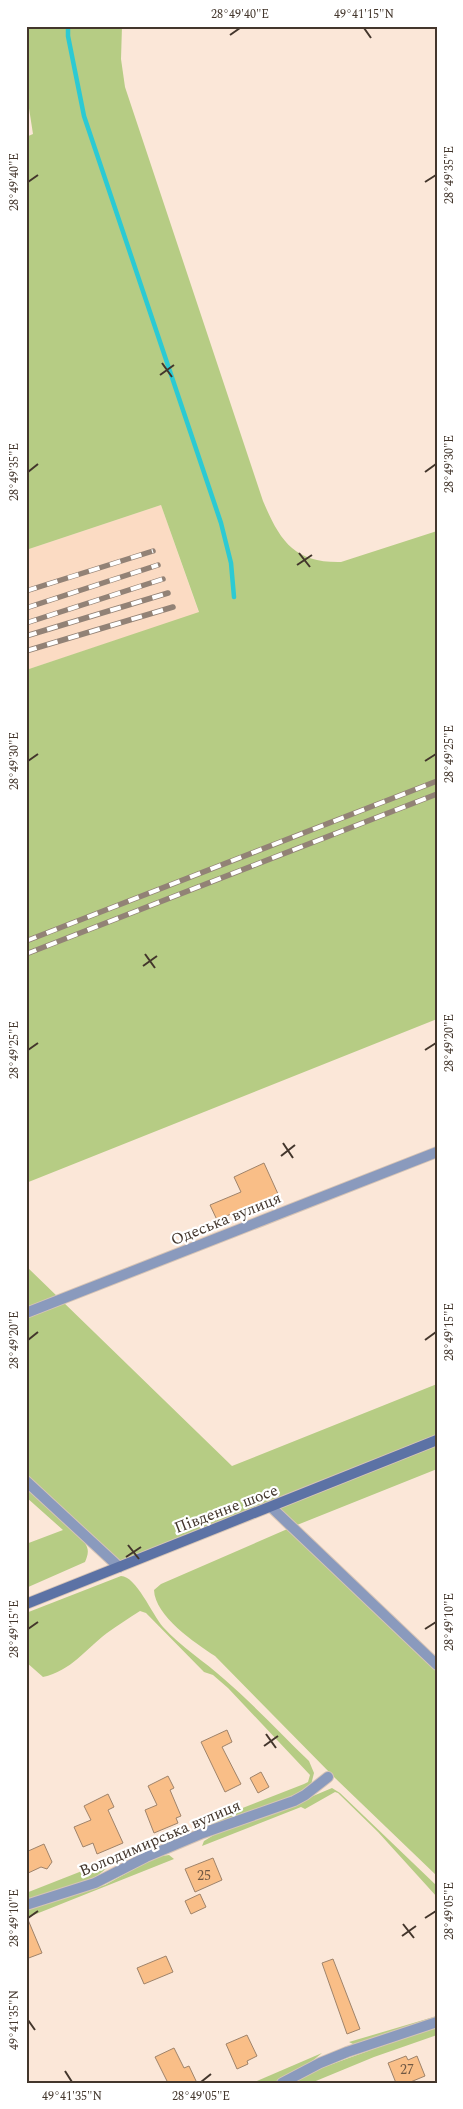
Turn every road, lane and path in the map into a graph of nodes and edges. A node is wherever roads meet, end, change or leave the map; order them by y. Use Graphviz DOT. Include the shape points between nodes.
graph roads {
  1 [pos="437,1152"];
  2 [pos="26,1313"];
  3 [pos="437,1440"];
  4 [pos="26,1481"];
  5 [pos="270,1507"];
  6 [pos="119,1567"];
  7 [pos="26,1604"];
  8 [pos="437,1665"];
  9 [pos="328,1777"];
  10 [pos="26,1905"];
  11 [pos="437,2022"];
  12 [pos="282,2083"];
  1 -- 2 [label="street, Одеська вулиця"];
  3 -- 5 [label="street, Південне шосе"];
  4 -- 6 [label="street"];
  5 -- 6 [label="street, Південне шосе"];
  5 -- 8 [label="street"];
  6 -- 7 [label="street, Південне шосе"];
  9 -- 10 [label="street, Володимирська вулиця" via="294,1801 146,1857 95,1883"];
  11 -- 12 [label="street" via="347,2052"];
}
